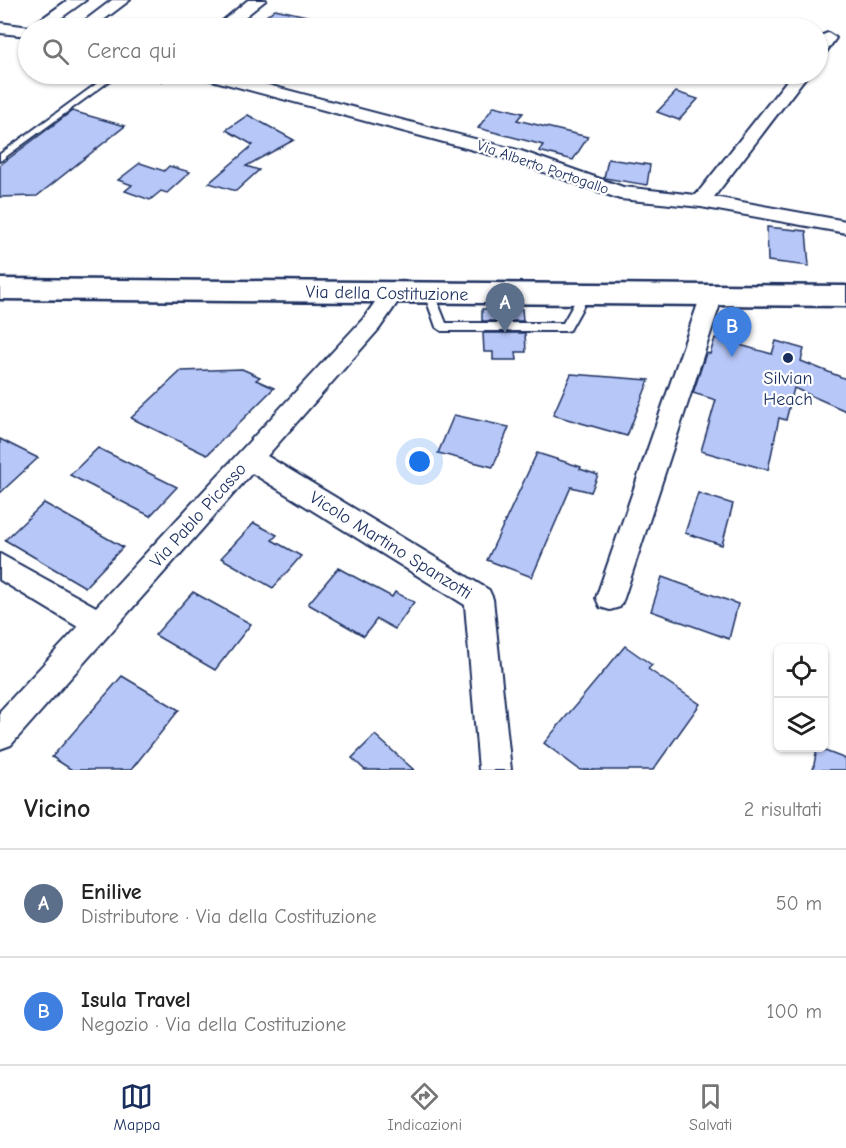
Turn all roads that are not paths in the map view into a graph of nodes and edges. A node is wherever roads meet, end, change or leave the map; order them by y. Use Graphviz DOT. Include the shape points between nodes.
graph roads {
  1 [pos="78,0"];
  2 [pos="122,0"];
  3 [pos="258,0"];
  4 [pos="52,18"];
  5 [pos="97,18"];
  6 [pos="235,18"];
  7 [pos="0,28"];
  8 [pos="18,30"];
  9 [pos="101,84"];
  10 [pos="242,84"];
  11 [pos="792,84"];
  12 [pos="0,158"];
  13 [pos="700,201"];
  14 [pos="846,227"];
  15 [pos="0,289"];
  16 [pos="393,293"];
  17 [pos="711,295"];
  18 [pos="846,296"];
  19 [pos="249,458"];
  20 [pos="0,566"];
  21 [pos="610,598"];
  22 [pos="99,624"];
  23 [pos="0,734"];
  24 [pos="495,770"];
  1 -- 4 [label="street"];
  2 -- 5 [label="street"];
  3 -- 6 [label="street"];
  7 -- 8 [label="street"];
  9 -- 12 [label="lane"];
  10 -- 13 [label="street, Via Alberto Portogallo" via="514,155 620,193"];
  11 -- 13 [label="street"];
  13 -- 14 [label="street, Via Alberto Portogallo"];
  15 -- 16 [label="main road, Via della Costituzione"];
  16 -- 17 [label="main road, Via della Costituzione"];
  16 -- 19 [label="street, Via Pablo Picasso" via="371,324"];
  17 -- 18 [label="main road, Via della Costituzione"];
  17 -- 21 [label="street"];
  19 -- 22 [label="street, Via Pablo Picasso"];
  19 -- 24 [label="street, Vicolo Martino Spanzotti" via="479,599"];
  20 -- 22 [label="street"];
  22 -- 23 [label="street, Via Pablo Picasso"];
}
